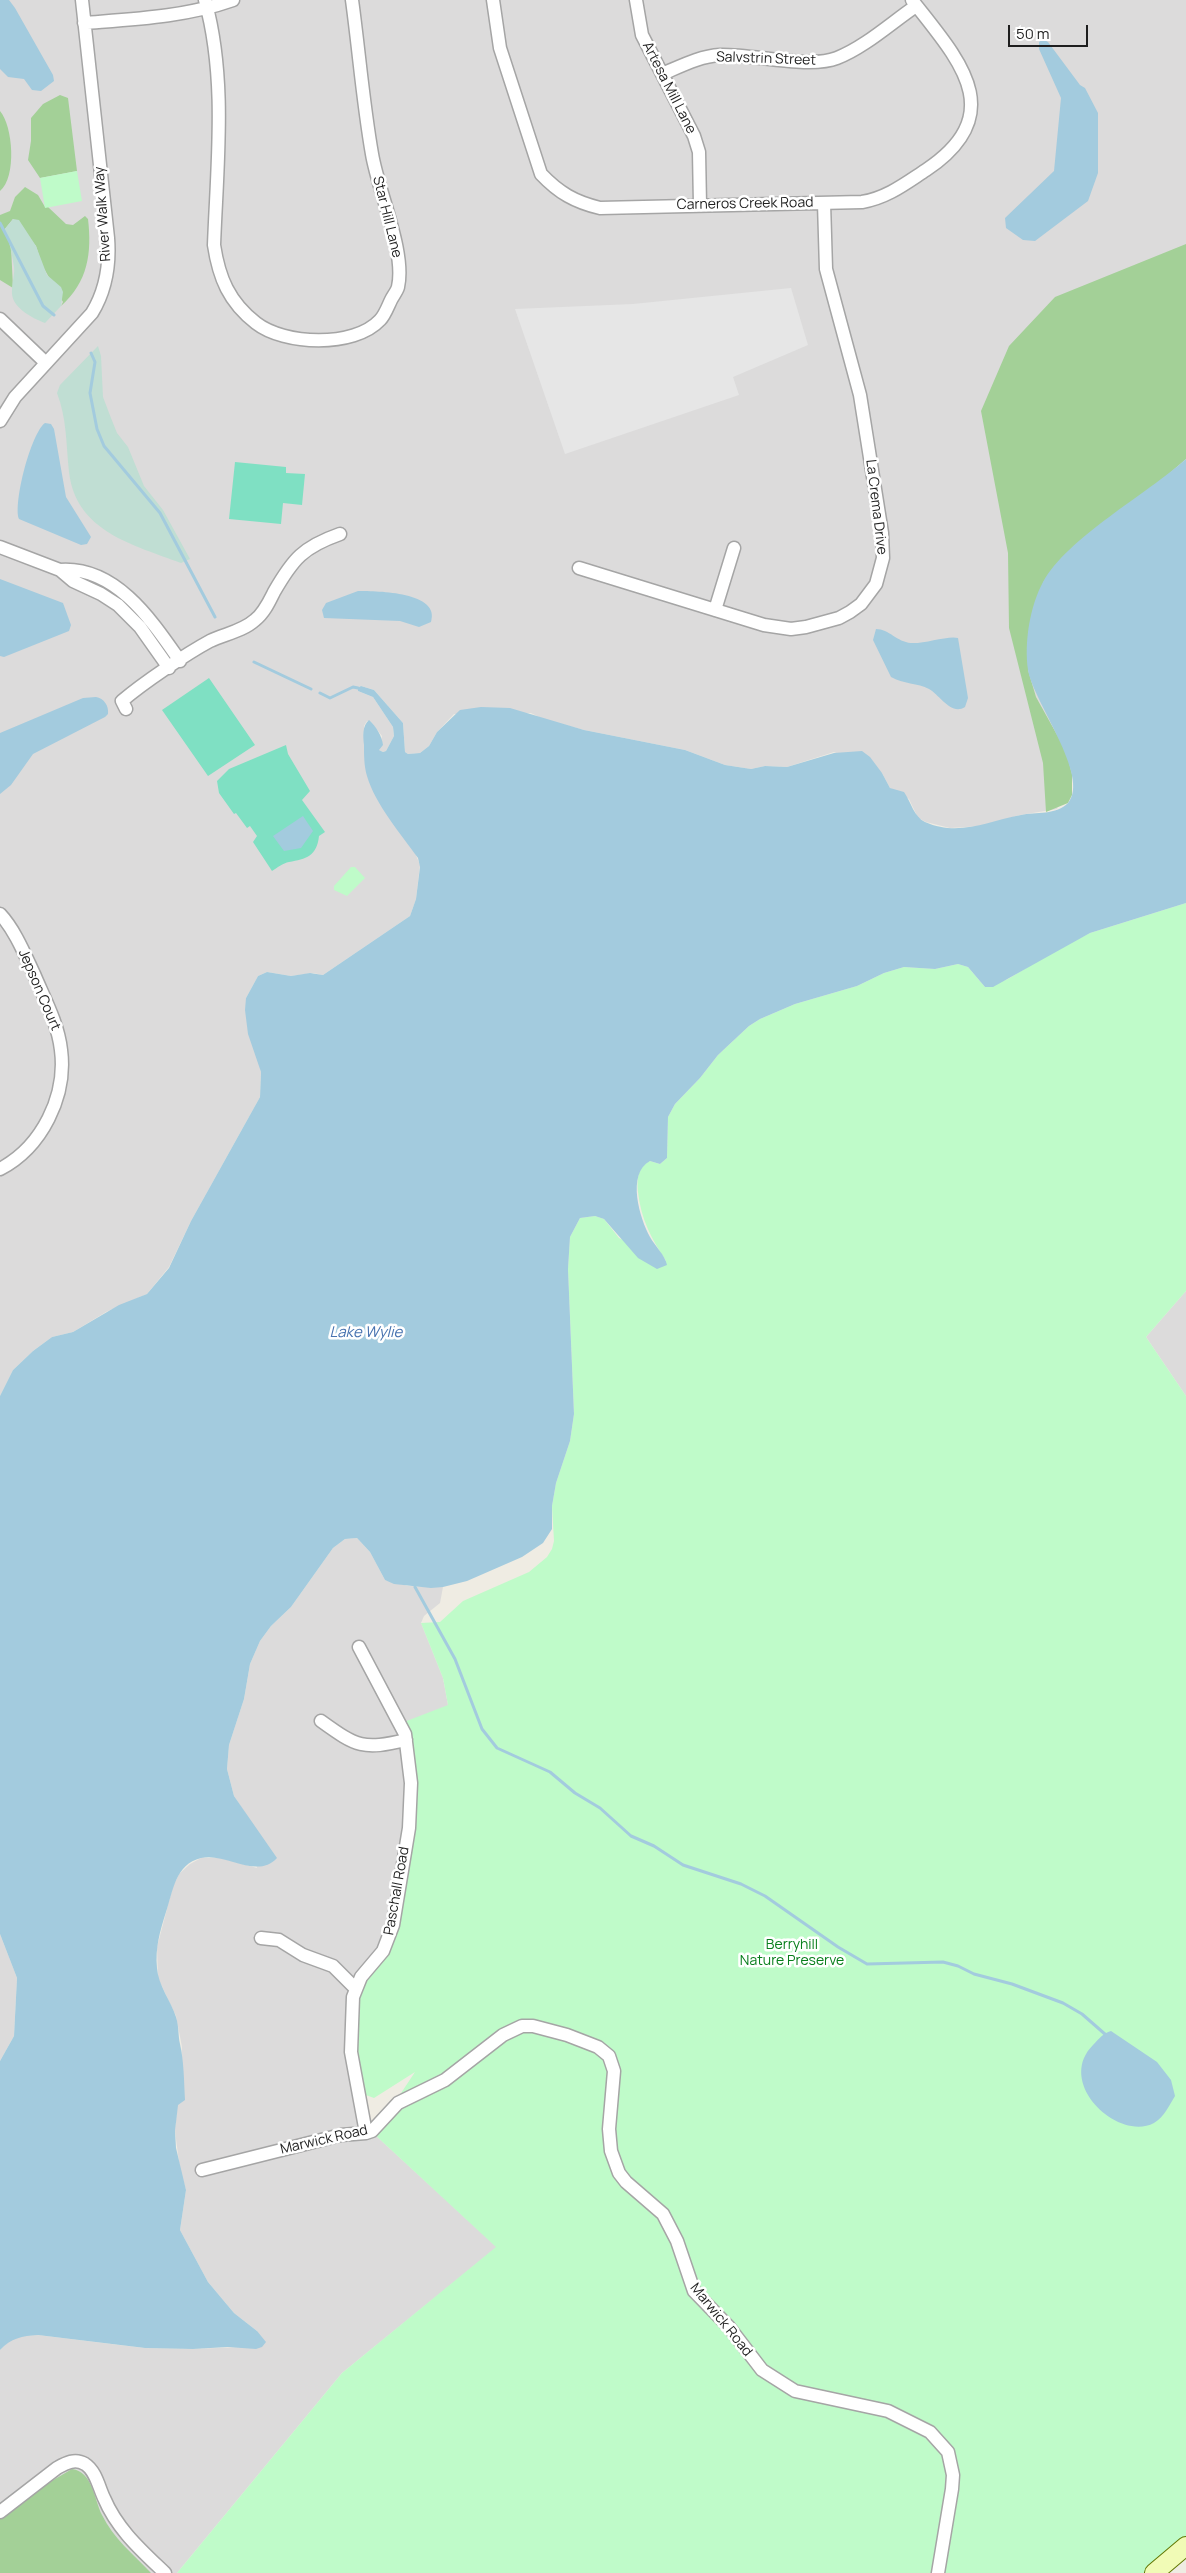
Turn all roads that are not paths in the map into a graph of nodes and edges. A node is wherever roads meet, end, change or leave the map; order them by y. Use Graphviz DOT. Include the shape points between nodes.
graph roads {
  1 [pos="82,0"];
  2 [pos="233,0"];
  3 [pos="352,0"];
  4 [pos="493,0"];
  5 [pos="636,0"];
  6 [pos="914,3"];
  7 [pos="206,4"];
  8 [pos="84,23"];
  9 [pos="662,74"];
  10 [pos="824,203"];
  11 [pos="700,205"];
  12 [pos="0,319"];
  13 [pos="46,363"];
  14 [pos="0,421"];
  15 [pos="340,534"];
  16 [pos="0,547"];
  17 [pos="734,548"];
  18 [pos="579,568"];
  19 [pos="715,610"];
  20 [pos="175,665"];
  21 [pos="126,709"];
  22 [pos="0,914"];
  23 [pos="0,1168"];
  24 [pos="359,1647"];
  25 [pos="321,1721"];
  26 [pos="406,1740"];
  27 [pos="261,1938"];
  28 [pos="355,1988"];
  29 [pos="366,2134"];
  30 [pos="202,2170"];
  31 [pos="0,2512"];
  32 [pos="1186,2546"];
  33 [pos="165,2573"];
  34 [pos="938,2573"];
  35 [pos="1154,2573"];
  1 -- 8 [label="street, River Walk Way"];
  2 -- 7 [label="street"];
  3 -- 7 [label="street, Star Hill Lane" via="372,155 399,260 398,288 380,320 366,330 343,339 299,339 278,334 256,324 228,294 214,246 217,57"];
  4 -- 11 [label="street, Carneros Creek Road" via="500,48 541,174 556,190 578,203 600,208"];
  5 -- 9 [label="street, Artesa Mill Lane" via="642,35"];
  6 -- 9 [label="street, Salvstrin Street" via="853,50 836,58 819,62 718,55 700,58"];
  6 -- 10 [label="street, Carneros Creek Road" via="965,72 971,93 966,130 953,150 886,195 862,202"];
  7 -- 8 [label="street" via="180,15"];
  8 -- 13 [label="street, River Walk Way" via="109,255 99,301 80,328"];
  9 -- 11 [label="street, Artesa Mill Lane" via="694,136 699,159"];
  10 -- 11 [label="street, Carneros Creek Road"];
  10 -- 19 [label="street, La Crema Drive" via="826,269 860,395 882,533 884,558 881,571 861,604 822,624 778,628"];
  12 -- 13 [label="street"];
  13 -- 14 [label="street, River Walk Way" via="15,397"];
  15 -- 20 [label="street" via="321,540 300,553 254,622 207,643"];
  16 -- 20 [label="street" via="60,570 70,579 101,594 124,611"];
  17 -- 19 [label="street"];
  18 -- 19 [label="street, La Crema Drive"];
  20 -- 21 [label="street" via="123,700"];
  22 -- 23 [label="street, Jepson Court" via="32,971 56,1026 62,1050 62,1079 52,1113 30,1146"];
  24 -- 26 [label="street, Paschall Road"];
  25 -- 26 [label="street" via="367,1747"];
  26 -- 28 [label="street, Paschall Road" via="411,1802 393,1925 383,1952"];
  27 -- 28 [label="street" via="279,1940 303,1955 333,1966"];
  28 -- 29 [label="street, Paschall Road" via="351,2052"];
  29 -- 30 [label="street, Marwick Road" via="341,2135"];
  29 -- 34 [label="street, Marwick Road" via="398,2104 445,2080 504,2035 522,2026 566,2035 603,2050 609,2056 614,2071 610,2129 611,2151 616,2166 626,2182 657,2208 668,2222 690,2284 700,2298 729,2327 768,2376 806,2394 888,2411 930,2432 948,2452 952,2489"];
  31 -- 33 [label="street" via="57,2468 66,2463 80,2462 94,2474 114,2518 125,2533"];
  32 -- 35 [label="street"];
}
